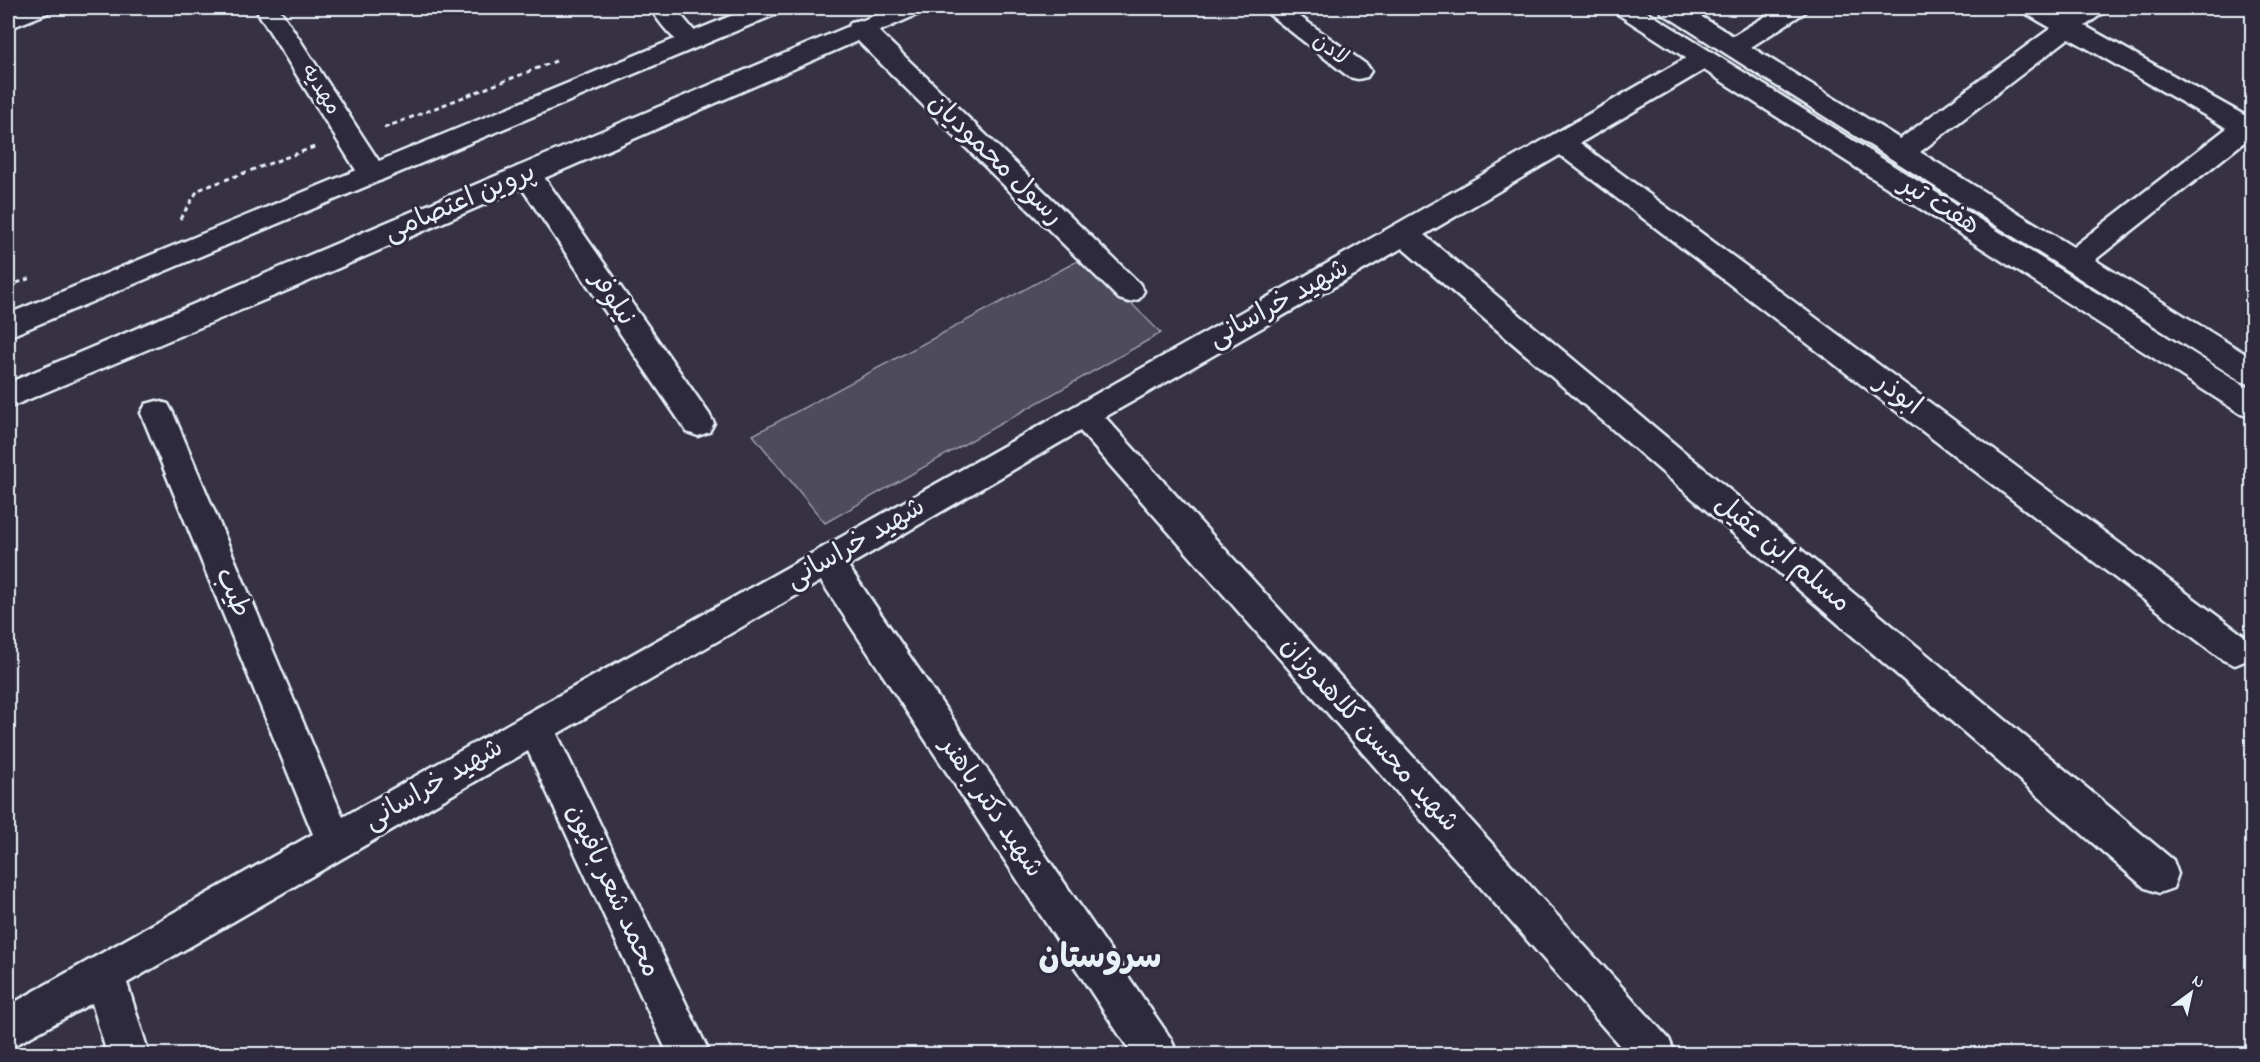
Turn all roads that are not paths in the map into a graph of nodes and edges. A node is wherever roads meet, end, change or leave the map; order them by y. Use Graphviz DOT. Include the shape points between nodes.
graph roads {
  1 [pos="39,8"];
  2 [pos="267,8"];
  3 [pos="662,8"];
  4 [pos="771,8"];
  5 [pos="912,8"];
  6 [pos="1273,8"];
  7 [pos="1625,8"];
  8 [pos="1671,8"];
  9 [pos="1795,8"];
  10 [pos="2034,8"];
  11 [pos="2094,8"];
  12 [pos="8,21"];
  13 [pos="2067,26"];
  14 [pos="860,28"];
  15 [pos="690,40"];
  16 [pos="1719,52"];
  17 [pos="1358,71"];
  18 [pos="2250,127"];
  19 [pos="1560,141"];
  20 [pos="1901,152"];
  21 [pos="372,173"];
  22 [pos="527,174"];
  23 [pos="1404,234"];
  24 [pos="2075,261"];
  25 [pos="1129,291"];
  26 [pos="8,326"];
  27 [pos="2253,373"];
  28 [pos="8,396"];
  29 [pos="2253,405"];
  30 [pos="157,413"];
  31 [pos="1084,415"];
  32 [pos="698,423"];
  33 [pos="826,561"];
  34 [pos="2235,649"];
  35 [pos="535,727"];
  36 [pos="335,842"];
  37 [pos="2159,874"];
  38 [pos="104,974"];
  39 [pos="8,1029"];
  40 [pos="128,1054"];
  41 [pos="689,1054"];
  42 [pos="1156,1054"];
  43 [pos="1654,1054"];
  1 -- 12 [label="street"];
  2 -- 21 [label="street, مهدیه"];
  3 -- 15 [label="street"];
  4 -- 15 [label="street"];
  5 -- 14 [label="street, پروین اعتصامی"];
  6 -- 17 [label="street, لادن"];
  7 -- 16 [label="street, هفت تیر"];
  8 -- 16 [label="street, هفت تیر"];
  9 -- 16 [label="street, شهید خراسانی"];
  10 -- 13 [label="street"];
  11 -- 13 [label="street"];
  13 -- 18 [label="street"];
  13 -- 20 [label="street"];
  14 -- 22 [label="street, پروین اعتصامی"];
  14 -- 25 [label="street, رسول محمودیان"];
  15 -- 21 [label="street"];
  16 -- 19 [label="street, شهید خراسانی"];
  16 -- 20 [label="street, هفت تیر"];
  16 -- 29 [label="street, هفت تیر"];
  18 -- 24 [label="street"];
  19 -- 23 [label="street, شهید خراسانی"];
  19 -- 34 [label="street, ابوذر"];
  20 -- 24 [label="street, هفت تیر"];
  21 -- 26 [label="street"];
  22 -- 28 [label="street, پروین اعتصامی"];
  22 -- 32 [label="street, نیلوفر"];
  23 -- 31 [label="street, شهید خراسانی"];
  23 -- 37 [label="street, مسلم ابن عقیل"];
  24 -- 27 [label="street, هفت تیر"];
  30 -- 36 [label="street, طیب"];
  31 -- 33 [label="street, شهید خراسانی"];
  31 -- 43 [label="street, شهید محسن کلاهدوزان"];
  33 -- 35 [label="street, شهید خراسانی"];
  33 -- 42 [label="street, شهید دکتر باهنر"];
  35 -- 36 [label="street, شهید خراسانی"];
  35 -- 41 [label="street, محمد شعر بافیون"];
  36 -- 38 [label="street, شهید خراسانی"];
  38 -- 39 [label="street, شهید خراسانی"];
  38 -- 40 [label="street"];
}
